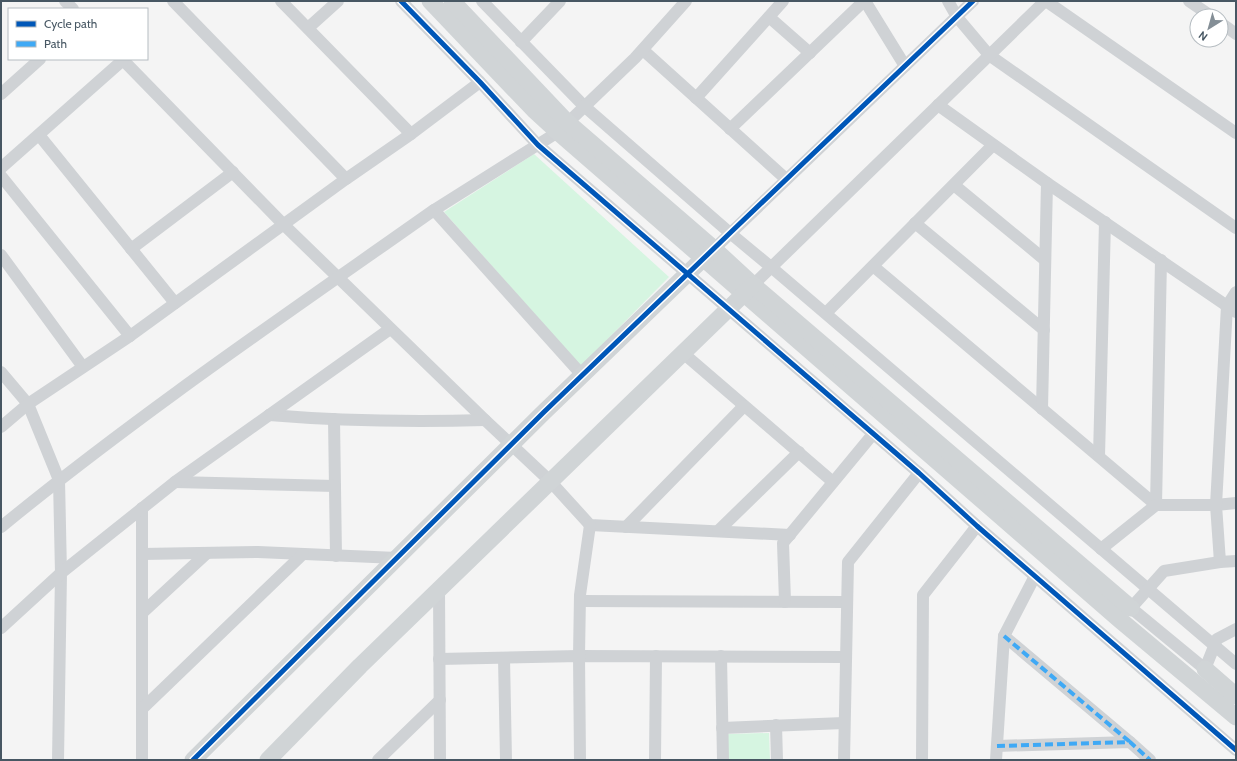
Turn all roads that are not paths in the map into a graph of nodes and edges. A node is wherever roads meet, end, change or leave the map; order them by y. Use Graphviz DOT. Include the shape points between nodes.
graph roads {
  1 [pos="173,1"];
  2 [pos="281,1"];
  3 [pos="338,1"];
  4 [pos="401,1"];
  5 [pos="430,1"];
  6 [pos="452,1"];
  7 [pos="482,1"];
  8 [pos="560,1"];
  9 [pos="686,1"];
  10 [pos="783,1"];
  11 [pos="865,1"];
  12 [pos="948,1"];
  13 [pos="973,1"];
  14 [pos="1046,1"];
  15 [pos="1189,1"];
  16 [pos="1199,8"];
  17 [pos="957,16"];
  18 [pos="769,17"];
  19 [pos="308,28"];
  20 [pos="521,42"];
  21 [pos="643,50"];
  22 [pos="810,52"];
  23 [pos="989,55"];
  24 [pos="39,60"];
  25 [pos="123,60"];
  26 [pos="905,66"];
  27 [pos="480,82"];
  28 [pos="1,94"];
  29 [pos="696,98"];
  30 [pos="938,105"];
  31 [pos="584,106"];
  32 [pos="563,127"];
  33 [pos="730,129"];
  34 [pos="1236,133"];
  35 [pos="411,134"];
  36 [pos="39,135"];
  37 [pos="538,145"];
  38 [pos="993,145"];
  39 [pos="1,168"];
  40 [pos="233,172"];
  41 [pos="1,176"];
  42 [pos="346,179"];
  43 [pos="786,179"];
  44 [pos="1047,183"];
  45 [pos="954,185"];
  46 [pos="434,210"];
  47 [pos="1105,222"];
  48 [pos="916,223"];
  49 [pos="284,224"];
  50 [pos="1236,228"];
  51 [pos="730,233"];
  52 [pos="131,249"];
  53 [pos="709,253"];
  54 [pos="1,255"];
  55 [pos="1045,260"];
  56 [pos="1161,260"];
  57 [pos="873,266"];
  58 [pos="772,267"];
  59 [pos="687,274"];
  60 [pos="338,278"];
  61 [pos="749,290"];
  62 [pos="1236,292"];
  63 [pos="175,303"];
  64 [pos="1232,309"];
  65 [pos="728,310"];
  66 [pos="826,313"];
  67 [pos="390,329"];
  68 [pos="1044,330"];
  69 [pos="130,336"];
  70 [pos="683,353"];
  71 [pos="83,367"];
  72 [pos="1,372"];
  73 [pos="582,375"];
  74 [pos="28,404"];
  75 [pos="744,406"];
  76 [pos="1042,409"];
  77 [pos="269,414"];
  78 [pos="334,419"];
  79 [pos="485,420"];
  80 [pos="1,427"];
  81 [pos="873,434"];
  82 [pos="511,445"];
  83 [pos="799,452"];
  84 [pos="1099,456"];
  85 [pos="919,473"];
  86 [pos="59,480"];
  87 [pos="550,481"];
  88 [pos="175,482"];
  89 [pos="833,482"];
  90 [pos="335,486"];
  91 [pos="1236,503"];
  92 [pos="1156,505"];
  93 [pos="1216,505"];
  94 [pos="142,508"];
  95 [pos="590,525"];
  96 [pos="977,526"];
  97 [pos="1,527"];
  98 [pos="626,527"];
  99 [pos="718,531"];
  100 [pos="790,535"];
  101 [pos="1100,548"];
  102 [pos="207,553"];
  103 [pos="142,554"];
  104 [pos="303,554"];
  105 [pos="336,556"];
  106 [pos="398,558"];
  107 [pos="1236,561"];
  108 [pos="1220,562"];
  109 [pos="61,572"];
  110 [pos="1035,576"];
  111 [pos="438,589"];
  112 [pos="1148,589"];
  113 [pos="580,602"];
  114 [pos="785,602"];
  115 [pos="846,602"];
  116 [pos="1131,608"];
  117 [pos="142,613"];
  118 [pos="1,628"];
  119 [pos="1236,629"];
  120 [pos="1004,636"];
  121 [pos="1214,646"];
  122 [pos="579,656"];
  123 [pos="656,656"];
  124 [pos="721,656"];
  125 [pos="845,657"];
  126 [pos="504,658"];
  127 [pos="439,659"];
  128 [pos="1236,664"];
  129 [pos="1205,669"];
  130 [pos="1236,696"];
  131 [pos="440,700"];
  132 [pos="142,709"];
  133 [pos="1236,717"];
  134 [pos="844,722"];
  135 [pos="776,725"];
  136 [pos="722,728"];
  137 [pos="1130,742"];
  138 [pos="997,746"];
  139 [pos="1236,750"];
  140 [pos="58,760"];
  141 [pos="142,760"];
  142 [pos="193,760"];
  143 [pos="268,760"];
  144 [pos="378,760"];
  145 [pos="440,760"];
  146 [pos="506,760"];
  147 [pos="580,760"];
  148 [pos="655,760"];
  149 [pos="723,760"];
  150 [pos="777,760"];
  151 [pos="844,760"];
  152 [pos="922,760"];
  153 [pos="996,760"];
  154 [pos="1150,760"];
  1 -- 42 [label="street"];
  2 -- 19 [label="street"];
  3 -- 19 [label="street"];
  4 -- 27 [label="street"];
  5 -- 32 [label="street" via="534,110"];
  6 -- 32 [label="street"];
  7 -- 20 [label="street"];
  8 -- 20 [label="street"];
  9 -- 21 [label="street"];
  10 -- 18 [label="street"];
  11 -- 22 [label="street"];
  11 -- 26 [label="street"];
  12 -- 17 [label="street"];
  13 -- 17 [label="street"];
  14 -- 23 [label="street"];
  14 -- 34 [label="street"];
  15 -- 16 [label="street"];
  17 -- 23 [label="street"];
  17 -- 26 [label="street"];
  18 -- 22 [label="street"];
  18 -- 29 [label="street"];
  19 -- 35 [label="street"];
  20 -- 31 [label="street"];
  21 -- 29 [label="street"];
  21 -- 31 [label="street"];
  22 -- 33 [label="street"];
  23 -- 30 [label="street"];
  23 -- 50 [label="street"];
  24 -- 28 [label="street"];
  25 -- 36 [label="street"];
  25 -- 40 [label="street"];
  26 -- 43 [label="street"];
  27 -- 35 [label="street"];
  27 -- 37 [label="street"];
  29 -- 33 [label="street"];
  30 -- 38 [label="street"];
  30 -- 58 [label="street"];
  31 -- 32 [label="street"];
  31 -- 51 [label="street"];
  32 -- 37 [label="street"];
  32 -- 53 [label="street"];
  33 -- 43 [label="street"];
  35 -- 42 [label="street"];
  36 -- 39 [label="street"];
  36 -- 52 [label="street"];
  37 -- 46 [label="street"];
  37 -- 59 [label="street"];
  38 -- 44 [label="street"];
  38 -- 45 [label="street"];
  40 -- 49 [label="street"];
  40 -- 52 [label="street"];
  41 -- 69 [label="street"];
  42 -- 49 [label="street"];
  43 -- 51 [label="street"];
  44 -- 47 [label="street"];
  44 -- 55 [label="street"];
  45 -- 48 [label="street"];
  45 -- 55 [label="street"];
  46 -- 60 [label="street"];
  46 -- 73 [label="street"];
  47 -- 56 [label="street"];
  47 -- 84 [label="street"];
  48 -- 57 [label="street"];
  48 -- 68 [label="street"];
  49 -- 60 [label="street"];
  49 -- 63 [label="street"];
  51 -- 53 [label="street"];
  51 -- 58 [label="street"];
  52 -- 63 [label="street"];
  53 -- 59 [label="street"];
  53 -- 61 [label="street"];
  54 -- 71 [label="street"];
  55 -- 68 [label="street"];
  56 -- 64 [label="street"];
  56 -- 92 [label="street"];
  57 -- 66 [label="street"];
  57 -- 76 [label="street"];
  58 -- 61 [label="street"];
  58 -- 66 [label="street"];
  59 -- 65 [label="street"];
  59 -- 73 [label="street"];
  60 -- 67 [label="street"];
  60 -- 86 [label="street"];
  61 -- 65 [label="street"];
  61 -- 116 [label="street"];
  61 -- 133 [label="street" via="1120,620"];
  62 -- 64 [label="street"];
  63 -- 69 [label="street"];
  64 -- 93 [label="street"];
  65 -- 70 [label="street"];
  65 -- 81 [label="street"];
  66 -- 101 [label="street"];
  67 -- 77 [label="street"];
  67 -- 79 [label="street"];
  68 -- 76 [label="street"];
  69 -- 71 [label="street"];
  70 -- 75 [label="street"];
  70 -- 87 [label="street"];
  71 -- 74 [label="street"];
  72 -- 74 [label="street"];
  73 -- 82 [label="street"];
  74 -- 80 [label="street"];
  74 -- 86 [label="street"];
  75 -- 83 [label="street"];
  75 -- 98 [label="street"];
  76 -- 84 [label="street"];
  77 -- 78 [label="street"];
  77 -- 88 [label="street"];
  78 -- 79 [label="street"];
  78 -- 90 [label="street"];
  79 -- 82 [label="street"];
  81 -- 85 [label="street"];
  81 -- 89 [label="street"];
  82 -- 87 [label="street"];
  82 -- 106 [label="street"];
  83 -- 89 [label="street"];
  83 -- 99 [label="street"];
  84 -- 92 [label="street"];
  85 -- 96 [label="street"];
  85 -- 115 [label="street" via="848,562"];
  86 -- 97 [label="street"];
  86 -- 109 [label="street"];
  87 -- 95 [label="street"];
  87 -- 111 [label="street"];
  88 -- 90 [label="street"];
  88 -- 94 [label="street"];
  89 -- 100 [label="street"];
  90 -- 105 [label="street"];
  91 -- 93 [label="street"];
  92 -- 93 [label="street"];
  92 -- 101 [label="street"];
  93 -- 108 [label="street"];
  94 -- 103 [label="street"];
  94 -- 109 [label="street"];
  95 -- 98 [label="street"];
  95 -- 113 [label="street"];
  96 -- 110 [label="street"];
  96 -- 152 [label="street" via="923,595"];
  98 -- 99 [label="street"];
  99 -- 100 [label="street"];
  100 -- 114 [label="street" via="783,543"];
  101 -- 112 [label="street"];
  102 -- 103 [label="street"];
  102 -- 104 [label="street"];
  102 -- 117 [label="street"];
  103 -- 117 [label="street"];
  104 -- 105 [label="street"];
  104 -- 132 [label="street"];
  105 -- 106 [label="street"];
  106 -- 142 [label="street"];
  107 -- 108 [label="street"];
  108 -- 112 [label="street" via="1164,571"];
  109 -- 118 [label="street"];
  109 -- 140 [label="street"];
  110 -- 120 [label="street"];
  110 -- 139 [label="street"];
  111 -- 127 [label="street"];
  111 -- 143 [label="street"];
  112 -- 116 [label="street"];
  112 -- 121 [label="street"];
  113 -- 114 [label="street"];
  113 -- 122 [label="street"];
  114 -- 115 [label="street"];
  115 -- 125 [label="street"];
  116 -- 129 [label="street"];
  117 -- 132 [label="street"];
  119 -- 121 [label="street" via="1218,639"];
  120 -- 137 [label="street"];
  120 -- 138 [label="street"];
  121 -- 128 [label="street"];
  121 -- 129 [label="street"];
  122 -- 123 [label="street"];
  122 -- 126 [label="street"];
  122 -- 147 [label="street"];
  123 -- 124 [label="street"];
  123 -- 148 [label="street"];
  124 -- 125 [label="street"];
  124 -- 136 [label="street"];
  125 -- 134 [label="street"];
  126 -- 127 [label="street"];
  126 -- 146 [label="street"];
  127 -- 131 [label="street"];
  129 -- 130 [label="street"];
  131 -- 144 [label="street"];
  131 -- 145 [label="street"];
  132 -- 141 [label="street"];
  134 -- 135 [label="street"];
  134 -- 151 [label="street"];
  135 -- 136 [label="street"];
  135 -- 150 [label="street"];
  136 -- 149 [label="street"];
  137 -- 138 [label="street"];
  137 -- 154 [label="street"];
  138 -- 153 [label="street"];
}
